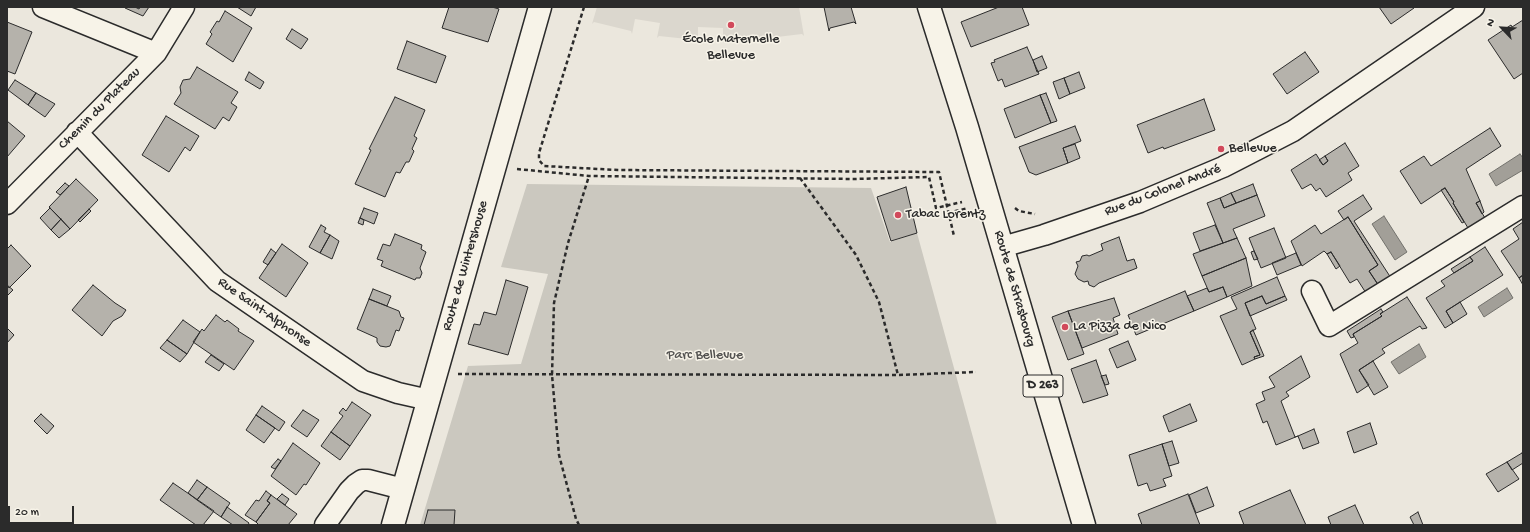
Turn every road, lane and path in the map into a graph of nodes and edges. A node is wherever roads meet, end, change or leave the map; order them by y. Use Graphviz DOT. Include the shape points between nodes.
graph roads {
  1 [pos="42,7"];
  2 [pos="184,7"];
  3 [pos="540,7"];
  4 [pos="584,7"];
  5 [pos="929,7"];
  6 [pos="1474,7"];
  7 [pos="156,53"];
  8 [pos="77,132"];
  9 [pos="494,166"];
  10 [pos="589,176"];
  11 [pos="800,178"];
  12 [pos="962,202"];
  13 [pos="7,204"];
  14 [pos="947,206"];
  15 [pos="1011,206"];
  16 [pos="1523,206"];
  17 [pos="964,209"];
  18 [pos="948,213"];
  19 [pos="1037,214"];
  20 [pos="954,236"];
  21 [pos="1002,247"];
  22 [pos="1312,291"];
  23 [pos="976,372"];
  24 [pos="457,374"];
  25 [pos="552,375"];
  26 [pos="898,375"];
  27 [pos="429,400"];
  28 [pos="403,489"];
  29 [pos="325,525"];
  30 [pos="393,525"];
  31 [pos="579,525"];
  32 [pos="1084,525"];
  1 -- 7 [label="street"];
  2 -- 7 [label="street, Chemin du Plateau"];
  3 -- 9 [label="street, Route de Wintershouse"];
  4 -- 14 [label="path" via="539,152 539,160 544,166 618,170 939,172"];
  5 -- 21 [label="street, Route de Strasbourg / D 263"];
  6 -- 21 [label="street, Rue du Colonel André" via="1293,131 1224,167 1140,202"];
  7 -- 8 [label="street, Chemin du Plateau"];
  8 -- 13 [label="street, Chemin du Plateau"];
  8 -- 27 [label="street, Rue Saint-Alphonse" via="216,281 363,381"];
  9 -- 10 [label="path"];
  9 -- 27 [label="street, Route de Wintershouse"];
  10 -- 11 [label="path"];
  10 -- 25 [label="path" via="568,243 554,303"];
  11 -- 14 [label="path" via="929,177 936,208"];
  11 -- 26 [label="path" via="863,268 879,302"];
  12 -- 14 [label="path"];
  14 -- 18 [label="path"];
  15 -- 19 [label="path" via="1019,211"];
  16 -- 22 [label="street" via="1329,326"];
  17 -- 18 [label="path"];
  18 -- 20 [label="path"];
  21 -- 32 [label="street, Route de Strasbourg / D 263"];
  23 -- 26 [label="path"];
  24 -- 25 [label="path"];
  25 -- 26 [label="path"];
  25 -- 31 [label="path" via="559,455"];
  27 -- 28 [label="street, Route de Wintershouse"];
  28 -- 29 [label="street" via="362,480 349,491"];
  28 -- 30 [label="street, Route de Wintershouse"];
}
